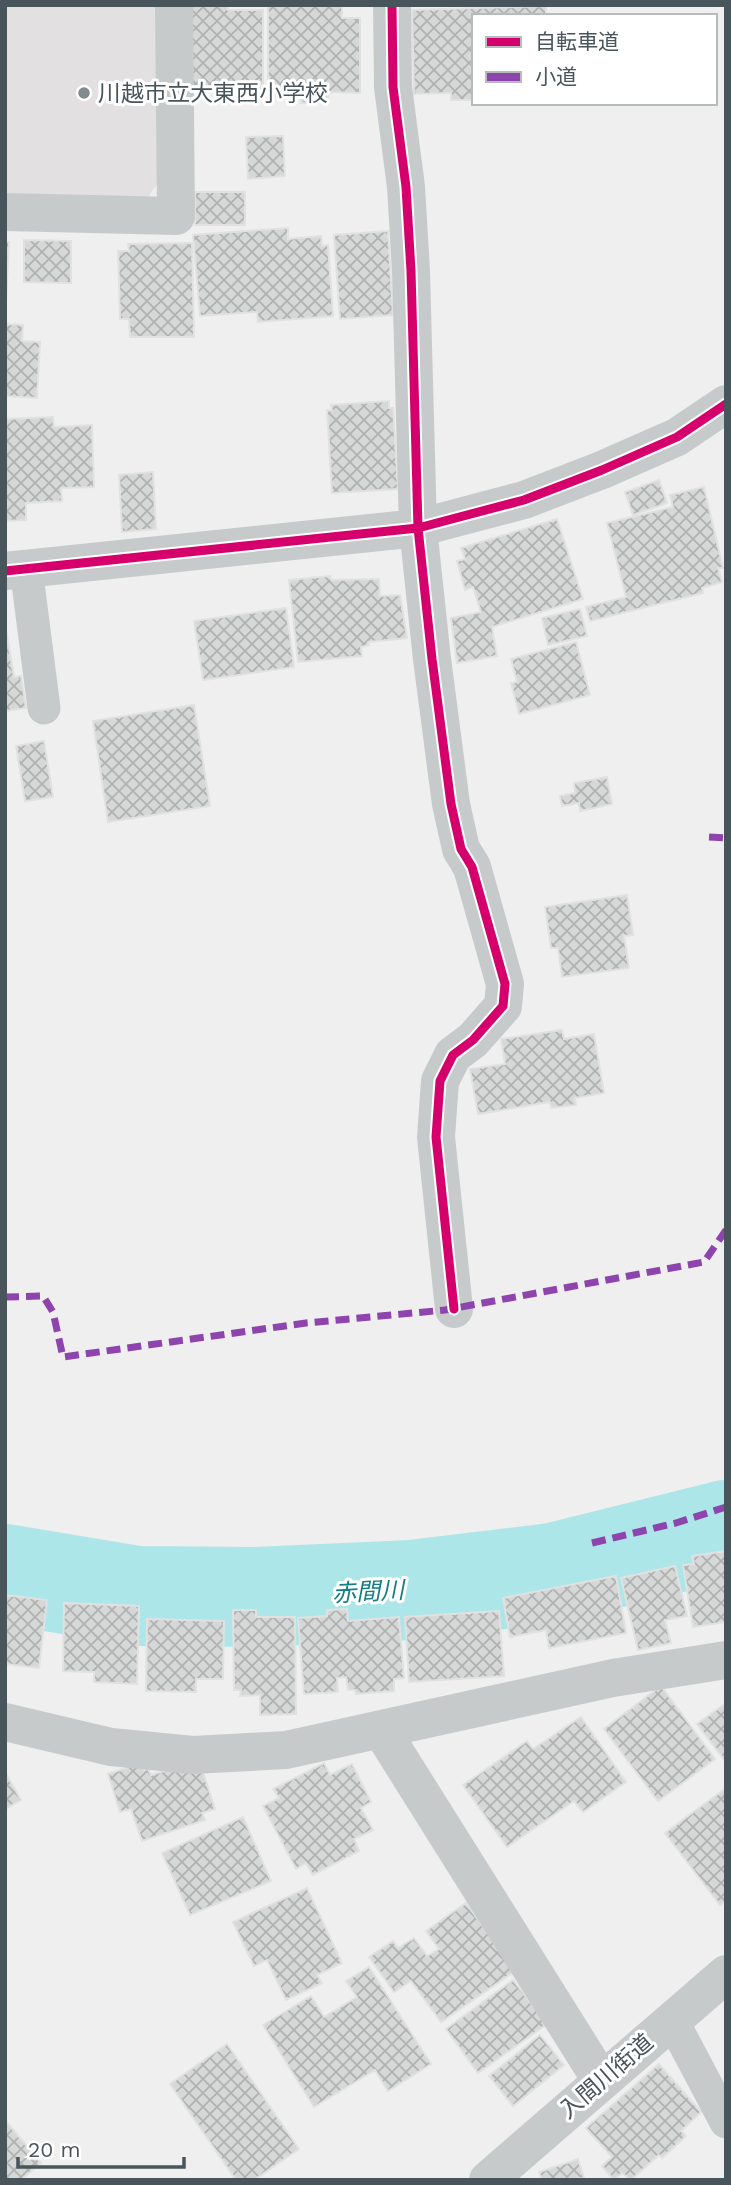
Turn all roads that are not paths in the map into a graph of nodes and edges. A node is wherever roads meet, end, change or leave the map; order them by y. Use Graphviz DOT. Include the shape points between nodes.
graph roads {
  1 [pos="174,5"];
  2 [pos="392,5"];
  3 [pos="5,212"];
  4 [pos="726,404"];
  5 [pos="418,528"];
  6 [pos="15,570"];
  7 [pos="44,708"];
  8 [pos="454,1309"];
  9 [pos="726,1660"];
  10 [pos="5,1722"];
  11 [pos="382,1731"];
  12 [pos="726,1974"];
  13 [pos="672,2020"];
  14 [pos="601,2080"];
  15 [pos="726,2122"];
  16 [pos="488,2180"];
  1 -- 3 [label="street" via="176,216"];
  2 -- 5 [label="street" via="393,87 411,271"];
  4 -- 5 [label="street" via="677,437 603,470 524,500"];
  5 -- 6 [label="street"];
  5 -- 8 [label="street" via="451,804 505,984 503,1006 453,1055 440,1082 436,1137"];
  6 -- 7 [label="lane"];
  9 -- 11 [label="street" via="600,1681"];
  10 -- 11 [label="street" via="111,1747 193,1755 286,1750"];
  11 -- 14 [label="street"];
  12 -- 13 [label="street, 入間川街道"];
  13 -- 14 [label="street, 入間川街道"];
  13 -- 15 [label="lane"];
  14 -- 16 [label="street, 入間川街道"];
}
